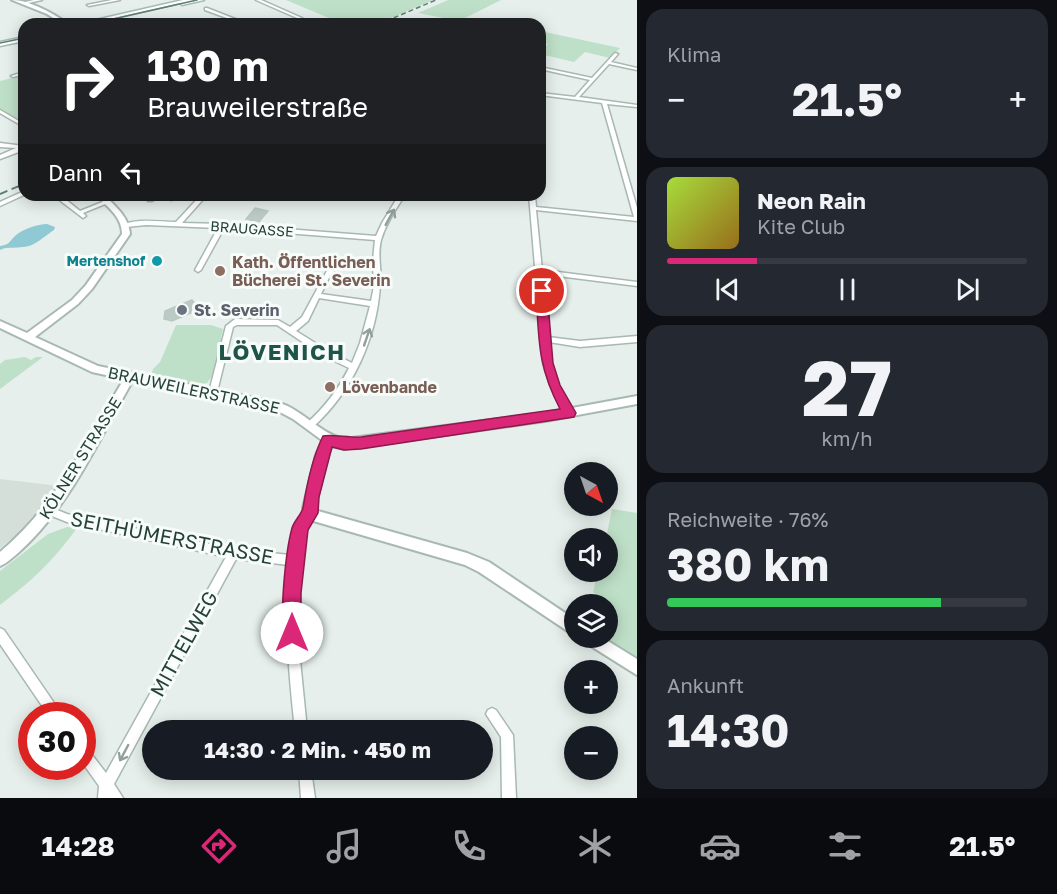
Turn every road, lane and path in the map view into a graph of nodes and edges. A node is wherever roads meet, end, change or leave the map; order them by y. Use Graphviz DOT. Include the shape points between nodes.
graph roads {
  1 [pos="14,0"];
  2 [pos="40,0"];
  3 [pos="118,0"];
  4 [pos="195,0"];
  5 [pos="258,0"];
  6 [pos="109,1"];
  7 [pos="23,3"];
  8 [pos="89,5"];
  9 [pos="206,9"];
  10 [pos="57,18"];
  11 [pos="110,18"];
  12 [pos="121,18"];
  13 [pos="230,18"];
  14 [pos="300,18"];
  15 [pos="18,39"];
  16 [pos="0,43"];
  17 [pos="616,54"];
  18 [pos="608,63"];
  19 [pos="546,69"];
  20 [pos="637,69"];
  21 [pos="18,75"];
  22 [pos="13,76"];
  23 [pos="593,79"];
  24 [pos="546,95"];
  25 [pos="576,98"];
  26 [pos="604,102"];
  27 [pos="637,106"];
  28 [pos="0,111"];
  29 [pos="18,122"];
  30 [pos="0,145"];
  31 [pos="18,147"];
  32 [pos="18,150"];
  33 [pos="0,157"];
  34 [pos="18,196"];
  35 [pos="64,201"];
  36 [pos="199,201"];
  37 [pos="399,201"];
  38 [pos="532,201"];
  39 [pos="107,202"];
  40 [pos="0,204"];
  41 [pos="533,208"];
  42 [pos="637,218"];
  43 [pos="126,225"];
  44 [pos="177,225"];
  45 [pos="222,226"];
  46 [pos="378,238"];
  47 [pos="377,263"];
  48 [pos="198,270"];
  49 [pos="540,272"];
  50 [pos="637,284"];
  51 [pos="318,296"];
  52 [pos="374,304"];
  53 [pos="0,324"];
  54 [pos="291,331"];
  55 [pos="28,337"];
  56 [pos="545,339"];
  57 [pos="637,339"];
  58 [pos="354,367"];
  59 [pos="130,377"];
  60 [pos="213,392"];
  61 [pos="637,400"];
  62 [pos="569,413"];
  63 [pos="310,425"];
  64 [pos="328,441"];
  65 [pos="50,511"];
  66 [pos="310,513"];
  67 [pos="233,554"];
  68 [pos="0,560"];
  69 [pos="295,561"];
  70 [pos="564,620"];
  71 [pos="0,634"];
  72 [pos="606,648"];
  73 [pos="637,668"];
  74 [pos="47,702"];
  75 [pos="492,714"];
  76 [pos="300,720"];
  77 [pos="96,775"];
  78 [pos="305,780"];
  79 [pos="106,792"];
  80 [pos="116,798"];
  81 [pos="308,798"];
  82 [pos="509,798"];
  1 -- 7 [label="street"];
  2 -- 7 [label="street"];
  3 -- 6 [label="street"];
  4 -- 11 [label="main road"];
  4 -- 12 [label="main road"];
  5 -- 14 [label="street"];
  6 -- 8 [label="street"];
  7 -- 10 [label="street"];
  9 -- 13 [label="street"];
  15 -- 16 [label="main road"];
  17 -- 18 [label="street"];
  18 -- 20 [label="street"];
  18 -- 23 [label="street"];
  19 -- 23 [label="street"];
  21 -- 22 [label="street"];
  23 -- 25 [label="street"];
  24 -- 25 [label="street"];
  25 -- 26 [label="street"];
  26 -- 27 [label="street"];
  26 -- 42 [label="street"];
  28 -- 29 [label="street"];
  30 -- 31 [label="street"];
  32 -- 33 [label="street"];
  34 -- 40 [label="street"];
  35 -- 39 [label="street" via="81,214"];
  36 -- 44 [label="street"];
  46 -- 37 [label="street, one-way"];
  38 -- 41 [label="street"];
  39 -- 43 [label="street"];
  41 -- 42 [label="street"];
  41 -- 49 [label="street"];
  43 -- 44 [label="street, BRAUGASSE"];
  43 -- 55 [label="street" via="126,234 89,287"];
  44 -- 45 [label="street, BRAUGASSE"];
  45 -- 46 [label="street, BRAUGASSE"];
  45 -- 48 [label="street"];
  46 -- 47 [label="street"];
  47 -- 51 [label="street" via="357,260 337,265 330,270"];
  47 -- 52 [label="street"];
  49 -- 50 [label="street"];
  49 -- 56 [label="street"];
  51 -- 52 [label="street"];
  51 -- 54 [label="street"];
  58 -- 52 [label="street, one-way" via="370,327"];
  53 -- 55 [label="street, BRAUWEILERSTRASSE"];
  54 -- 58 [label="street"];
  54 -- 60 [label="street" via="272,322 232,324"];
  55 -- 59 [label="street, BRAUWEILERSTRASSE" via="86,366"];
  56 -- 57 [label="street" via="580,344"];
  56 -- 62 [label="street" via="550,373"];
  58 -- 63 [label="street"];
  59 -- 60 [label="street, BRAUWEILERSTRASSE"];
  59 -- 65 [label="street, KÖLNER STRASSE"];
  60 -- 63 [label="street, BRAUWEILERSTRASSE" via="280,407"];
  61 -- 62 [label="street"];
  62 -- 64 [label="street" via="361,443"];
  63 -- 64 [label="street, BRAUWEILERSTRASSE"];
  64 -- 66 [label="street"];
  65 -- 67 [label="street, SEITHÜMERSTRASSE"];
  65 -- 68 [label="street, KÖLNER STRASSE"];
  66 -- 69 [label="street" via="300,528"];
  66 -- 70 [label="street" via="467,559"];
  67 -- 69 [label="street, SEITHÜMERSTRASSE"];
  67 -- 79 [label="street, MITTELWEG, one-way"];
  69 -- 76 [label="street" via="292,633"];
  71 -- 74 [label="street"];
  72 -- 73 [label="street"];
  75 -- 82 [label="street" via="507,735"];
  77 -- 79 [label="street"];
  78 -- 81 [label="street"];
  79 -- 80 [label="street"];
}
